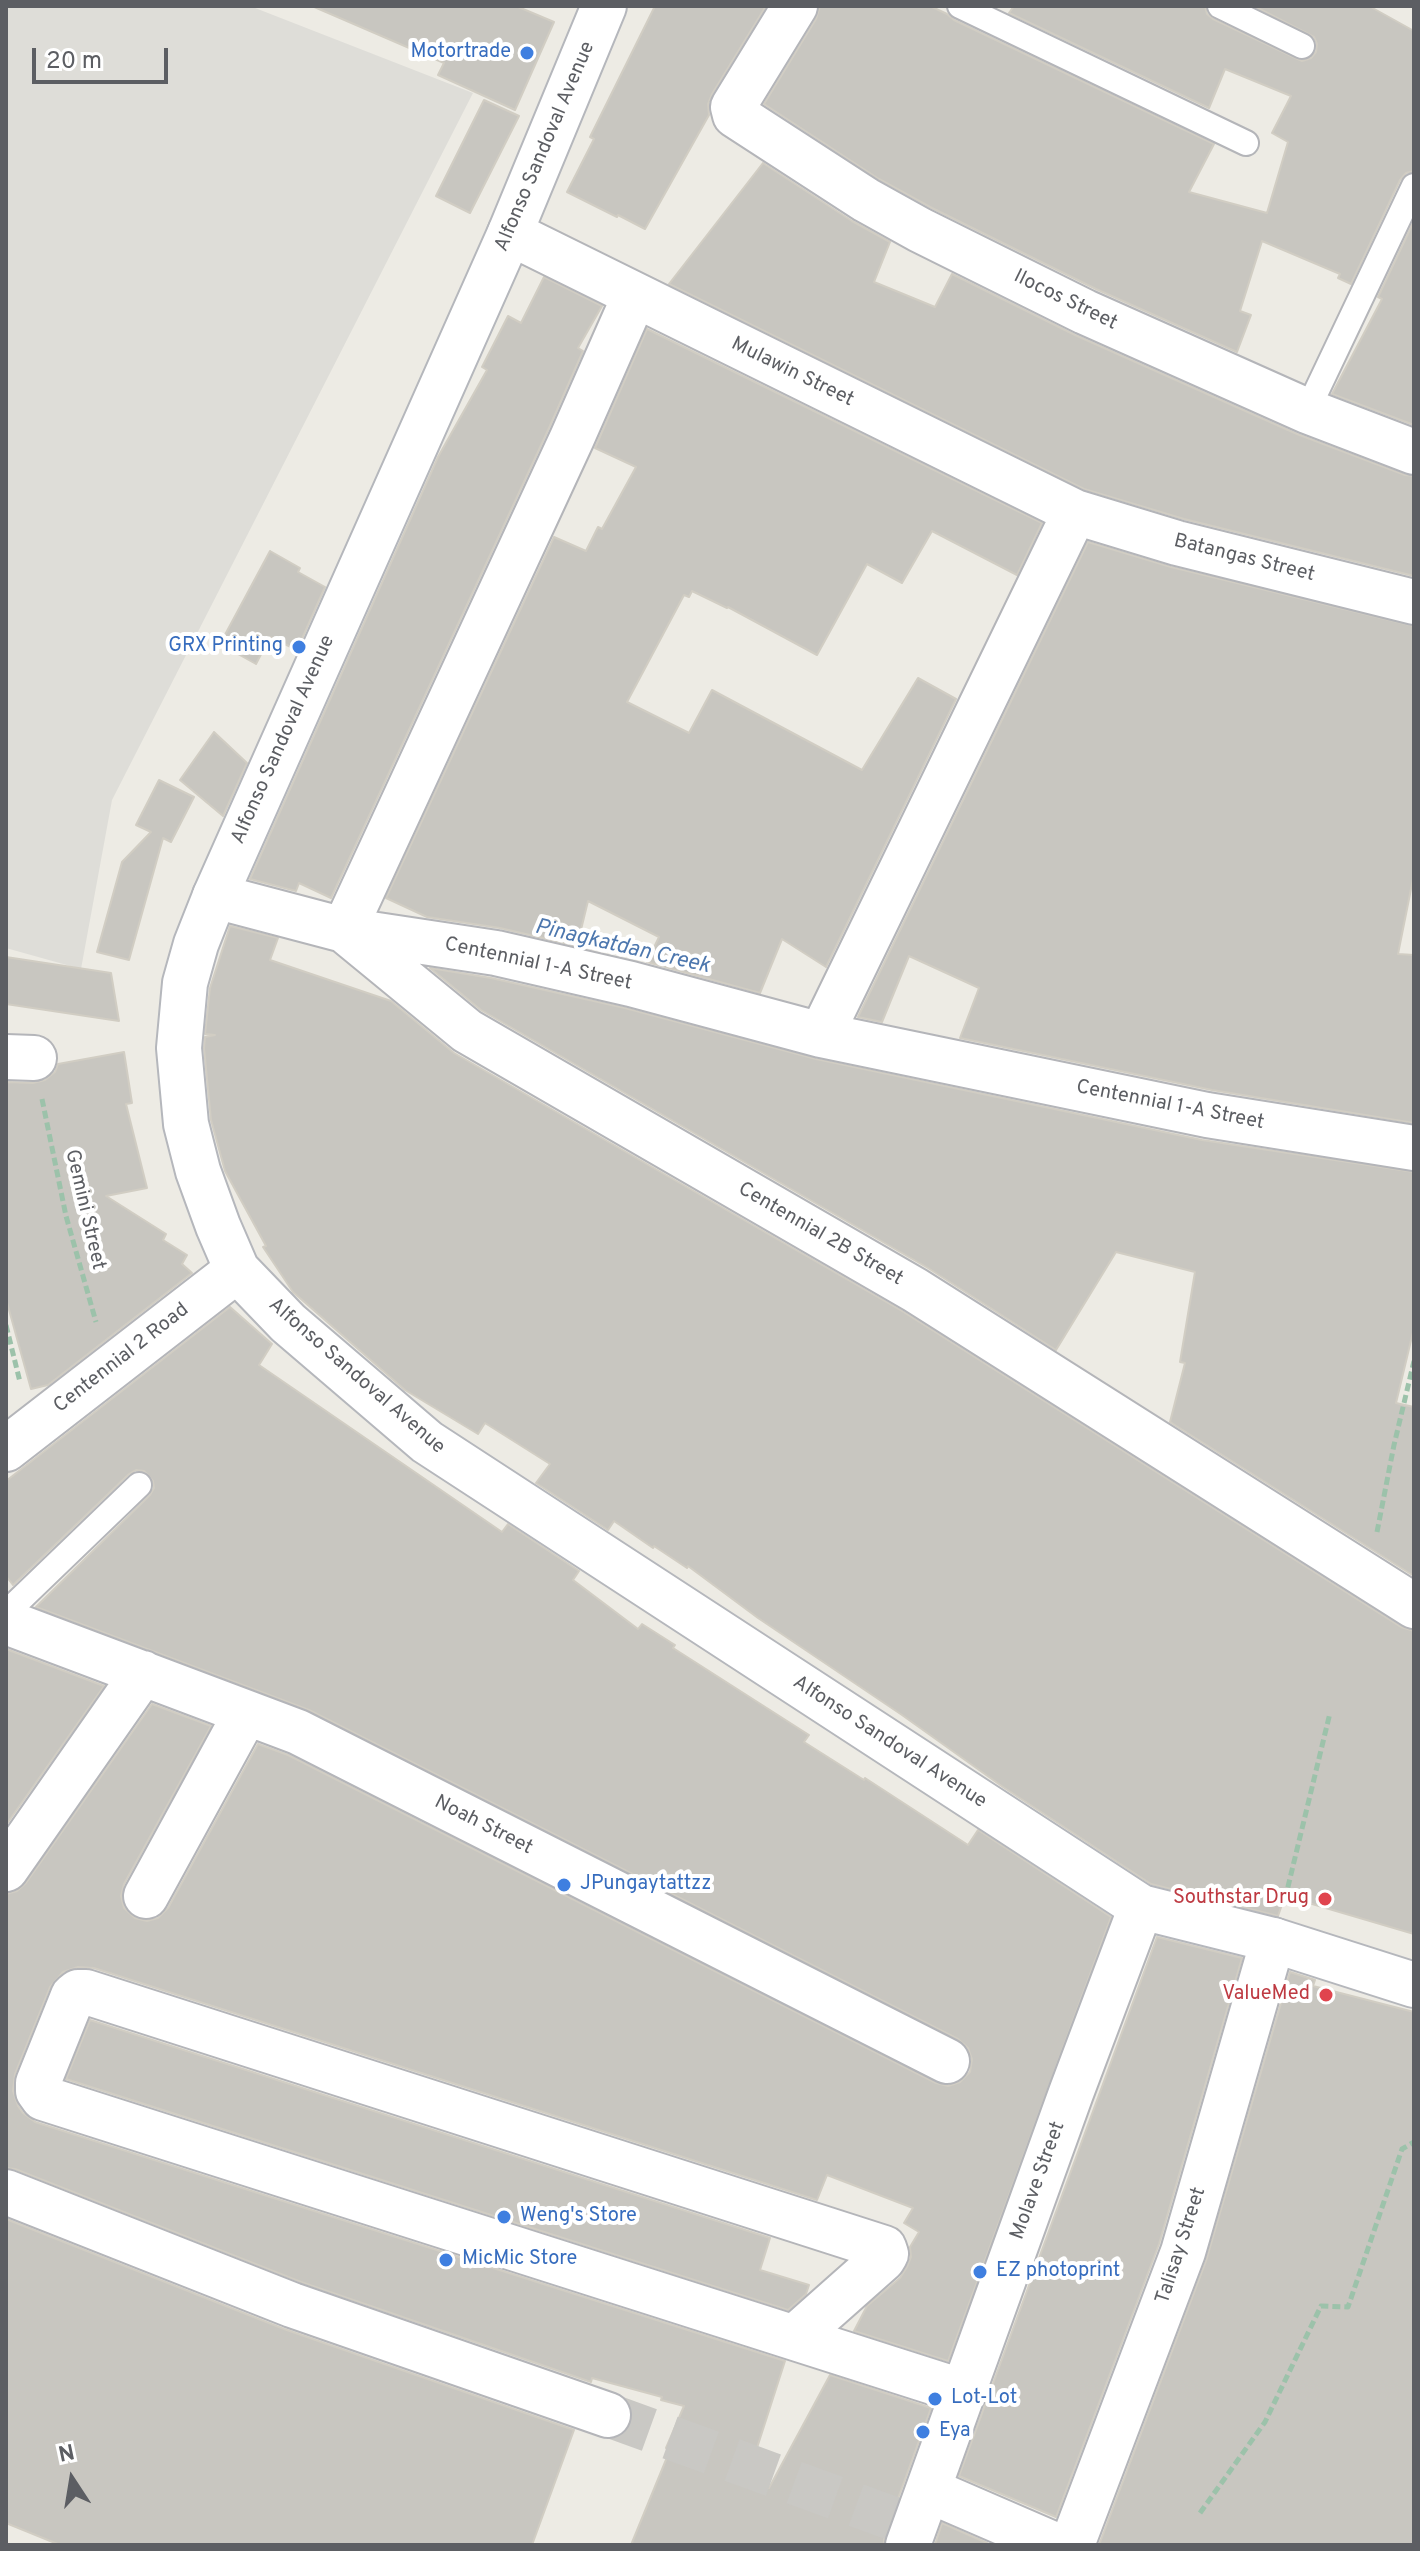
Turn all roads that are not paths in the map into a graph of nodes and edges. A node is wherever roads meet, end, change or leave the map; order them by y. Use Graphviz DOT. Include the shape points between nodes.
graph roads {
  1 [pos="795,6"];
  2 [pos="960,6"];
  3 [pos="1220,6"];
  4 [pos="594,9"];
  5 [pos="1302,46"];
  6 [pos="1246,143"];
  7 [pos="1414,186"];
  8 [pos="510,233"];
  9 [pos="635,295"];
  10 [pos="1307,411"];
  11 [pos="1414,452"];
  12 [pos="1075,512"];
  13 [pos="1414,602"];
  14 [pos="215,896"];
  15 [pos="344,930"];
  16 [pos="821,1035"];
  17 [pos="1414,1148"];
  18 [pos="237,1270"];
  19 [pos="6,1449"];
  20 [pos="139,1485"];
  21 [pos="1414,1606"];
  22 [pos="6,1613"];
  23 [pos="6,1622"];
  24 [pos="143,1673"];
  25 [pos="246,1713"];
  26 [pos="6,1869"];
  27 [pos="146,1896"];
  28 [pos="1141,1907"];
  29 [pos="1273,1940"];
  30 [pos="1414,1985"];
  31 [pos="947,2061"];
  32 [pos="6,2192"];
  33 [pos="795,2337"];
  34 [pos="964,2392"];
  35 [pos="608,2415"];
  36 [pos="914,2521"];
  37 [pos="1055,2545"];
  38 [pos="1072,2545"];
  1 -- 10 [label="street, Ilocos Street" via="733,107 735,115 920,230 1085,312"];
  2 -- 6 [label="lane"];
  3 -- 5 [label="lane"];
  4 -- 8 [label="street, Alfonso Sandoval Avenue"];
  7 -- 10 [label="lane"];
  8 -- 9 [label="street, Mulawin Street"];
  8 -- 14 [label="street, Alfonso Sandoval Avenue"];
  9 -- 12 [label="street, Mulawin Street"];
  9 -- 15 [label="street"];
  10 -- 11 [label="street, Ilocos Street"];
  12 -- 13 [label="street, Batangas Street"];
  12 -- 16 [label="street"];
  14 -- 15 [label="street, Centennial 2B Street"];
  14 -- 18 [label="street, Alfonso Sandoval Avenue" via="185,983 179,1048 195,1160"];
  15 -- 16 [label="street, Centennial 1-A Street" via="496,953"];
  15 -- 21 [label="street, Centennial 2B Street" via="467,1031 915,1290"];
  16 -- 17 [label="street, Centennial 1-A Street" via="1207,1115"];
  18 -- 19 [label="street, Centennial 2 Road"];
  18 -- 28 [label="street, Alfonso Sandoval Avenue" via="288,1323 427,1442"];
  20 -- 22 [label="lane"];
  23 -- 24 [label="street, Noah Street"];
  24 -- 25 [label="street, Noah Street"];
  24 -- 26 [label="street"];
  25 -- 27 [label="street"];
  25 -- 31 [label="street, Noah Street" via="298,1732"];
  28 -- 29 [label="street, Alfonso Sandoval Avenue"];
  28 -- 34 [label="street, Molave Street"];
  29 -- 30 [label="street, Alfonso Sandoval Avenue"];
  29 -- 38 [label="street, Talisay Street" via="1183,2252"];
  32 -- 35 [label="street" via="292,2305"];
  33 -- 33 [label="street" via="43,2098 38,2083 73,1996 86,1992 884,2248 883,2259"];
  33 -- 34 [label="street"];
  34 -- 36 [label="street, Molave Street"];
  36 -- 37 [label="street"];
}
